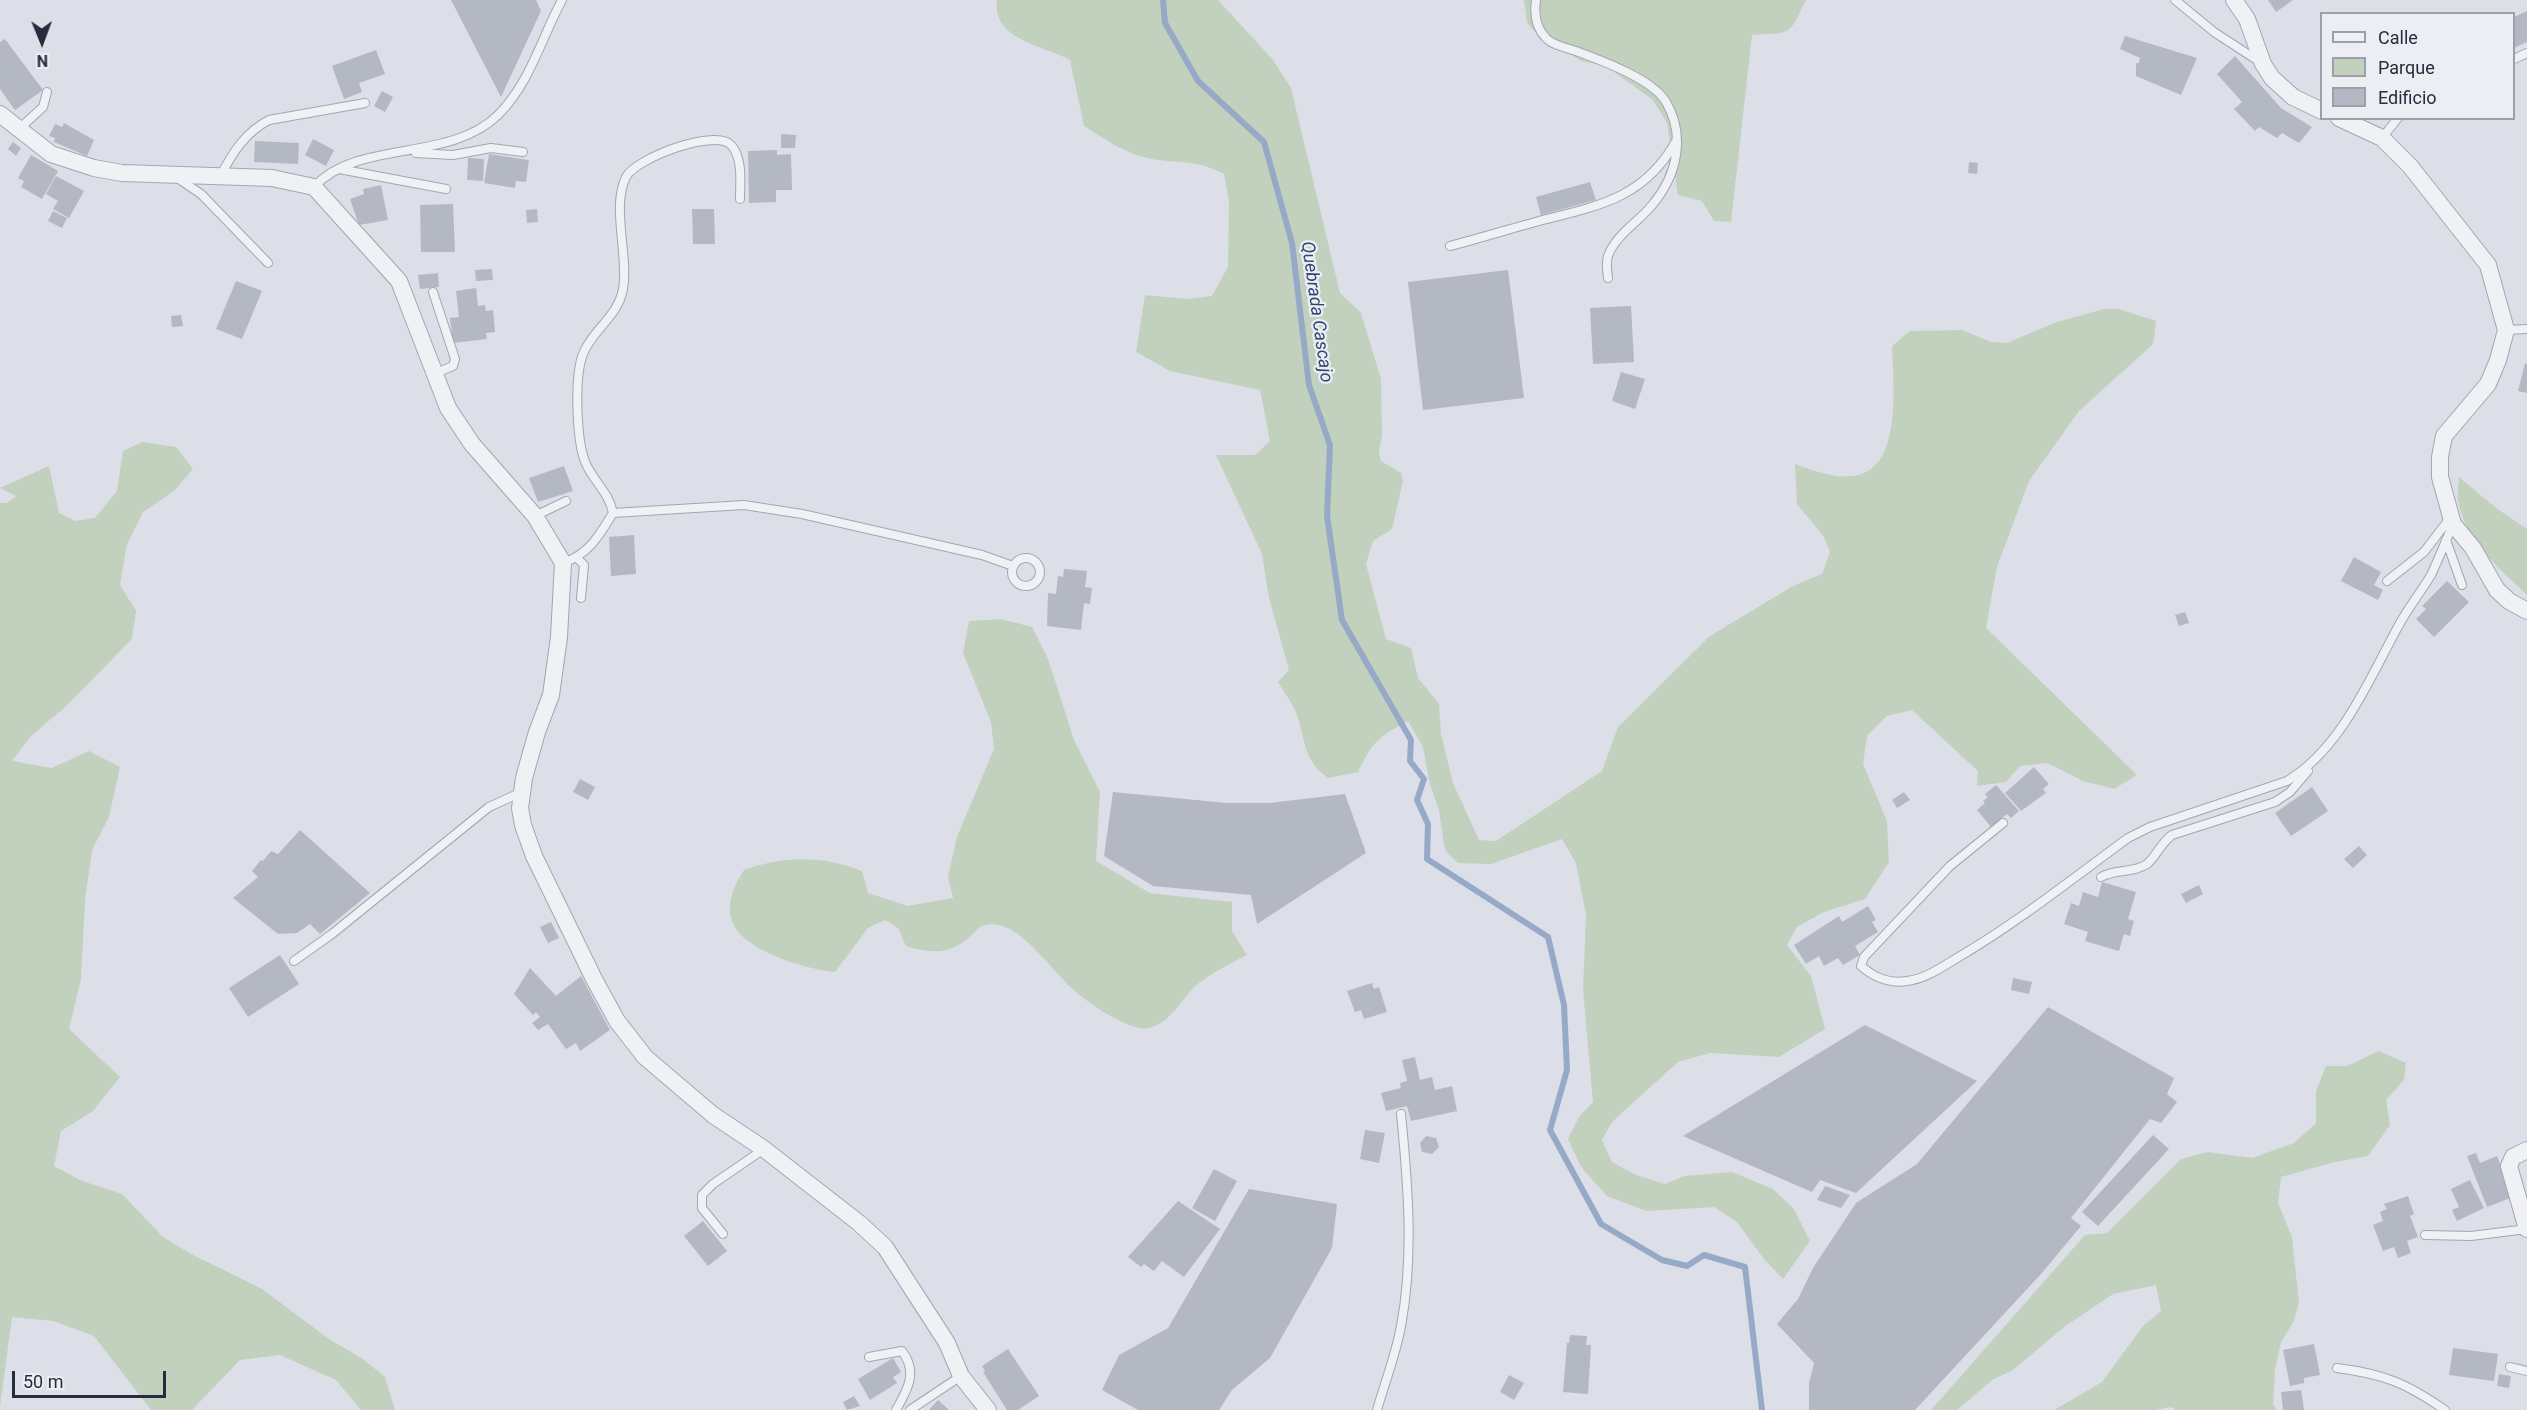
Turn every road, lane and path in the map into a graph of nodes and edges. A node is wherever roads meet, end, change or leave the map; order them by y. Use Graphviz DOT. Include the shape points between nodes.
graph roads {
  1 [pos="562,0"];
  2 [pos="1536,0"];
  3 [pos="2175,0"];
  4 [pos="2234,0"];
  5 [pos="2263,64"];
  6 [pos="47,92"];
  7 [pos="365,103"];
  8 [pos="2320,110"];
  9 [pos="0,114"];
  10 [pos="2343,120"];
  11 [pos="2396,120"];
  12 [pos="19,129"];
  13 [pos="2382,138"];
  14 [pos="1677,141"];
  15 [pos="523,152"];
  16 [pos="407,153"];
  17 [pos="338,169"];
  18 [pos="173,175"];
  19 [pos="220,176"];
  20 [pos="314,187"];
  21 [pos="446,189"];
  22 [pos="740,199"];
  23 [pos="1450,246"];
  24 [pos="268,263"];
  25 [pos="1608,278"];
  26 [pos="433,292"];
  27 [pos="2527,329"];
  28 [pos="2506,330"];
  29 [pos="436,373"];
  30 [pos="566,501"];
  31 [pos="613,513"];
  32 [pos="535,516"];
  33 [pos="2450,527"];
  34 [pos="570,561"];
  35 [pos="1012,566"];
  36 [pos="2387,581"];
  37 [pos="2462,585"];
  38 [pos="581,598"];
  39 [pos="2527,611"];
  40 [pos="2318,756"];
  41 [pos="523,792"];
  42 [pos="2003,823"];
  43 [pos="2101,877"];
  44 [pos="294,961"];
  45 [pos="1401,1114"];
  46 [pos="764,1149"];
  47 [pos="2527,1150"];
  48 [pos="2527,1229"];
  49 [pos="723,1234"];
  50 [pos="2425,1236"];
  51 [pos="869,1357"];
  52 [pos="2510,1367"];
  53 [pos="2337,1368"];
  54 [pos="2527,1371"];
  55 [pos="961,1376"];
  56 [pos="896,1410"];
  57 [pos="910,1410"];
  58 [pos="988,1410"];
  59 [pos="1377,1410"];
  60 [pos="2445,1410"];
  1 -- 16 [label="lane" via="528,74 496,117 444,143"];
  2 -- 14 [label="lane" via="1537,23 1547,40 1643,81 1665,100 1675,121"];
  3 -- 5 [label="lane"];
  4 -- 5 [label="street" via="2247,18"];
  5 -- 8 [label="street" via="2293,97"];
  6 -- 12 [label="lane" via="43,107"];
  7 -- 19 [label="lane" via="268,120 237,146"];
  9 -- 12 [label="street"];
  10 -- 13 [label="street"];
  11 -- 13 [label="lane"];
  12 -- 18 [label="street" via="51,154 83,165 122,173"];
  13 -- 28 [label="street" via="2477,247 2488,265"];
  14 -- 23 [label="lane" via="1654,174 1615,200"];
  14 -- 25 [label="lane" via="1672,175 1653,204 1613,244 1607,258"];
  15 -- 16 [label="lane" via="491,148 453,155"];
  16 -- 17 [label="lane" via="365,159"];
  17 -- 20 [label="lane"];
  17 -- 21 [label="lane"];
  18 -- 19 [label="street"];
  18 -- 24 [label="lane" via="201,194"];
  19 -- 20 [label="street" via="272,178"];
  20 -- 29 [label="street" via="399,281"];
  22 -- 31 [label="lane" via="740,162 732,145 722,140 692,143 639,162 626,176 621,209 623,288 608,321 583,354 578,378 578,416 586,464 607,494"];
  26 -- 29 [label="lane" via="455,359 453,366"];
  27 -- 28 [label="lane"];
  28 -- 33 [label="street" via="2488,384 2444,436 2440,477"];
  29 -- 32 [label="street" via="448,408 472,444"];
  30 -- 32 [label="lane"];
  31 -- 34 [label="lane" via="591,548"];
  31 -- 35 [label="lane" via="744,505 802,514 981,555"];
  32 -- 34 [label="street"];
  33 -- 36 [label="lane"];
  33 -- 37 [label="lane"];
  33 -- 39 [label="street" via="2473,548 2497,590"];
  33 -- 40 [label="lane" via="2431,575 2356,701"];
  34 -- 38 [label="lane" via="584,565"];
  34 -- 41 [label="street" via="551,695 537,732"];
  40 -- 42 [label="lane" via="2287,781 2150,826 2128,838 1985,942 1929,974 1889,982 1861,966 1864,957 1950,866"];
  40 -- 43 [label="lane" via="2296,784 2275,802 2172,835 2161,843 2148,863"];
  41 -- 44 [label="lane" via="489,807"];
  41 -- 46 [label="street" via="520,808 534,856 617,1021 645,1057 713,1115"];
  45 -- 59 [label="lane" via="1408,1195 1406,1288 1401,1327"];
  46 -- 49 [label="lane" via="702,1195 702,1208"];
  46 -- 55 [label="street" via="885,1247 941,1333"];
  47 -- 48 [label="street" via="2513,1157 2509,1166"];
  48 -- 50 [label="lane" via="2471,1236"];
  51 -- 56 [label="lane" via="902,1351 909,1360 912,1380"];
  52 -- 54 [label="lane"];
  53 -- 60 [label="lane" via="2370,1372 2402,1382"];
  55 -- 57 [label="lane"];
  55 -- 58 [label="street"];
}
